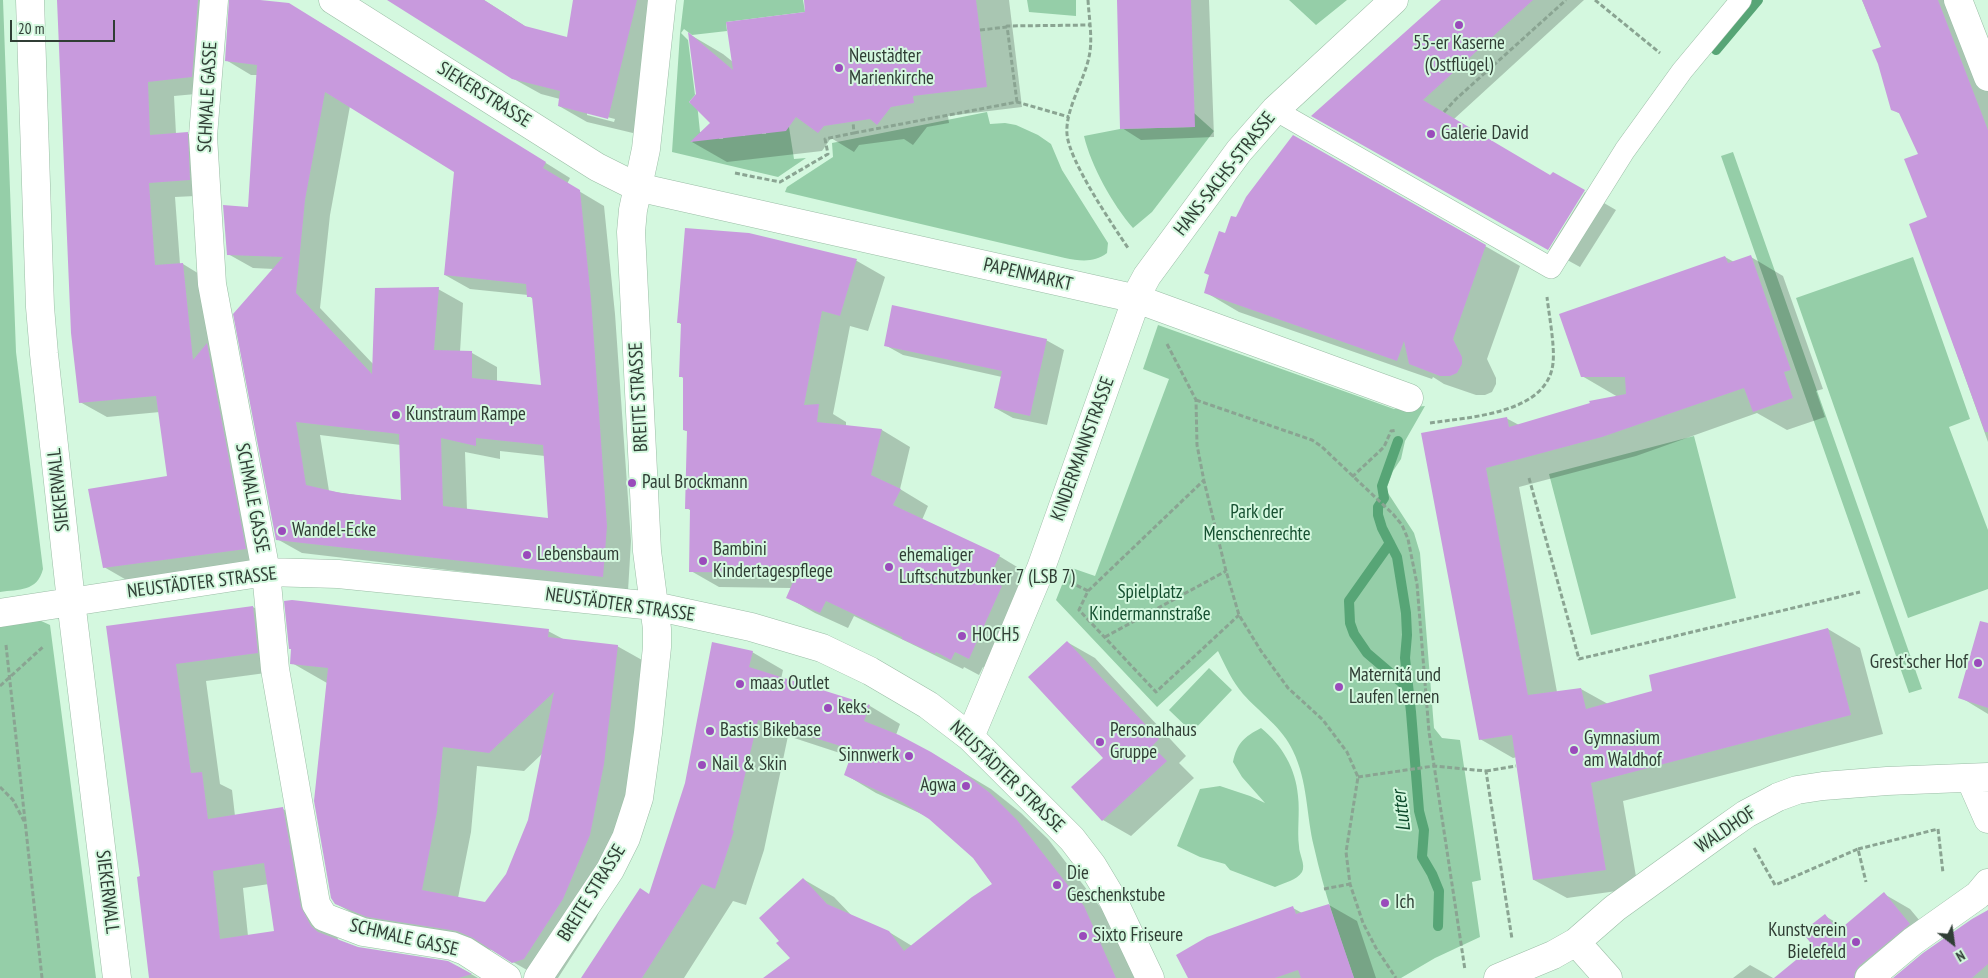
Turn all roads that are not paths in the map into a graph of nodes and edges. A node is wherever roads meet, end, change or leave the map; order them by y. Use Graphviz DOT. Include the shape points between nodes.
graph roads {
  1 [pos="30,0"];
  2 [pos="214,0"];
  3 [pos="333,0"];
  4 [pos="662,0"];
  5 [pos="1394,0"];
  6 [pos="1741,0"];
  7 [pos="1958,0"];
  8 [pos="1988,76"];
  9 [pos="1275,110"];
  10 [pos="637,187"];
  11 [pos="1137,299"];
  12 [pos="1409,398"];
  13 [pos="266,572"];
  14 [pos="71,601"];
  15 [pos="654,606"];
  16 [pos="1,613"];
  17 [pos="970,736"];
  18 [pos="1979,778"];
  19 [pos="1988,819"];
  20 [pos="1988,883"];
  21 [pos="1576,942"];
  22 [pos="1511,975"];
  23 [pos="117,978"];
  24 [pos="507,978"];
  25 [pos="538,978"];
  26 [pos="1150,978"];
  27 [pos="1608,978"];
  28 [pos="1869,978"];
  1 -- 14 [label="street, SIEKERWALL" via="40,307"];
  2 -- 13 [label="street, SCHMALE GASSE" via="203,136 212,284"];
  3 -- 10 [label="street, SIEKERSTRASSE" via="597,167"];
  4 -- 10 [label="street, BREITE STRASSE" via="646,149"];
  5 -- 9 [label="street, HANS-SACHS-STRASSE"];
  6 -- 9 [label="lane" via="1682,71 1611,170 1551,268"];
  7 -- 8 [label="street"];
  9 -- 11 [label="street, HANS-SACHS-STRASSE" via="1239,151 1147,276"];
  10 -- 11 [label="street, PAPENMARKT"];
  10 -- 15 [label="street, BREITE STRASSE" via="631,232 647,551"];
  11 -- 12 [label="street, PAPENMARKT"];
  11 -- 17 [label="street, KINDERMANNSTRASSE" via="1041,568"];
  13 -- 14 [label="street, NEUSTÄDTER STRASSE"];
  13 -- 15 [label="street, NEUSTÄDTER STRASSE" via="338,574"];
  13 -- 24 [label="street, SCHMALE GASSE" via="275,669 316,904 324,917 363,932 452,946 465,951"];
  14 -- 16 [label="street, NEUSTÄDTER STRASSE"];
  14 -- 23 [label="street, SIEKERWALL"];
  15 -- 17 [label="street, NEUSTÄDTER STRASSE" via="751,627 822,648 928,705"];
  15 -- 25 [label="street, BREITE STRASSE" via="657,647 639,798 626,838 610,870"];
  17 -- 26 [label="street, NEUSTÄDTER STRASSE" via="1072,839 1092,865 1113,900"];
  18 -- 19 [label="street"];
  18 -- 21 [label="street, WALDHOF" via="1823,786 1778,797 1738,820 1615,908"];
  20 -- 28 [label="street" via="1978,895 1913,941"];
  21 -- 22 [label="street, WALDHOF"];
  21 -- 27 [label="street"];
}
